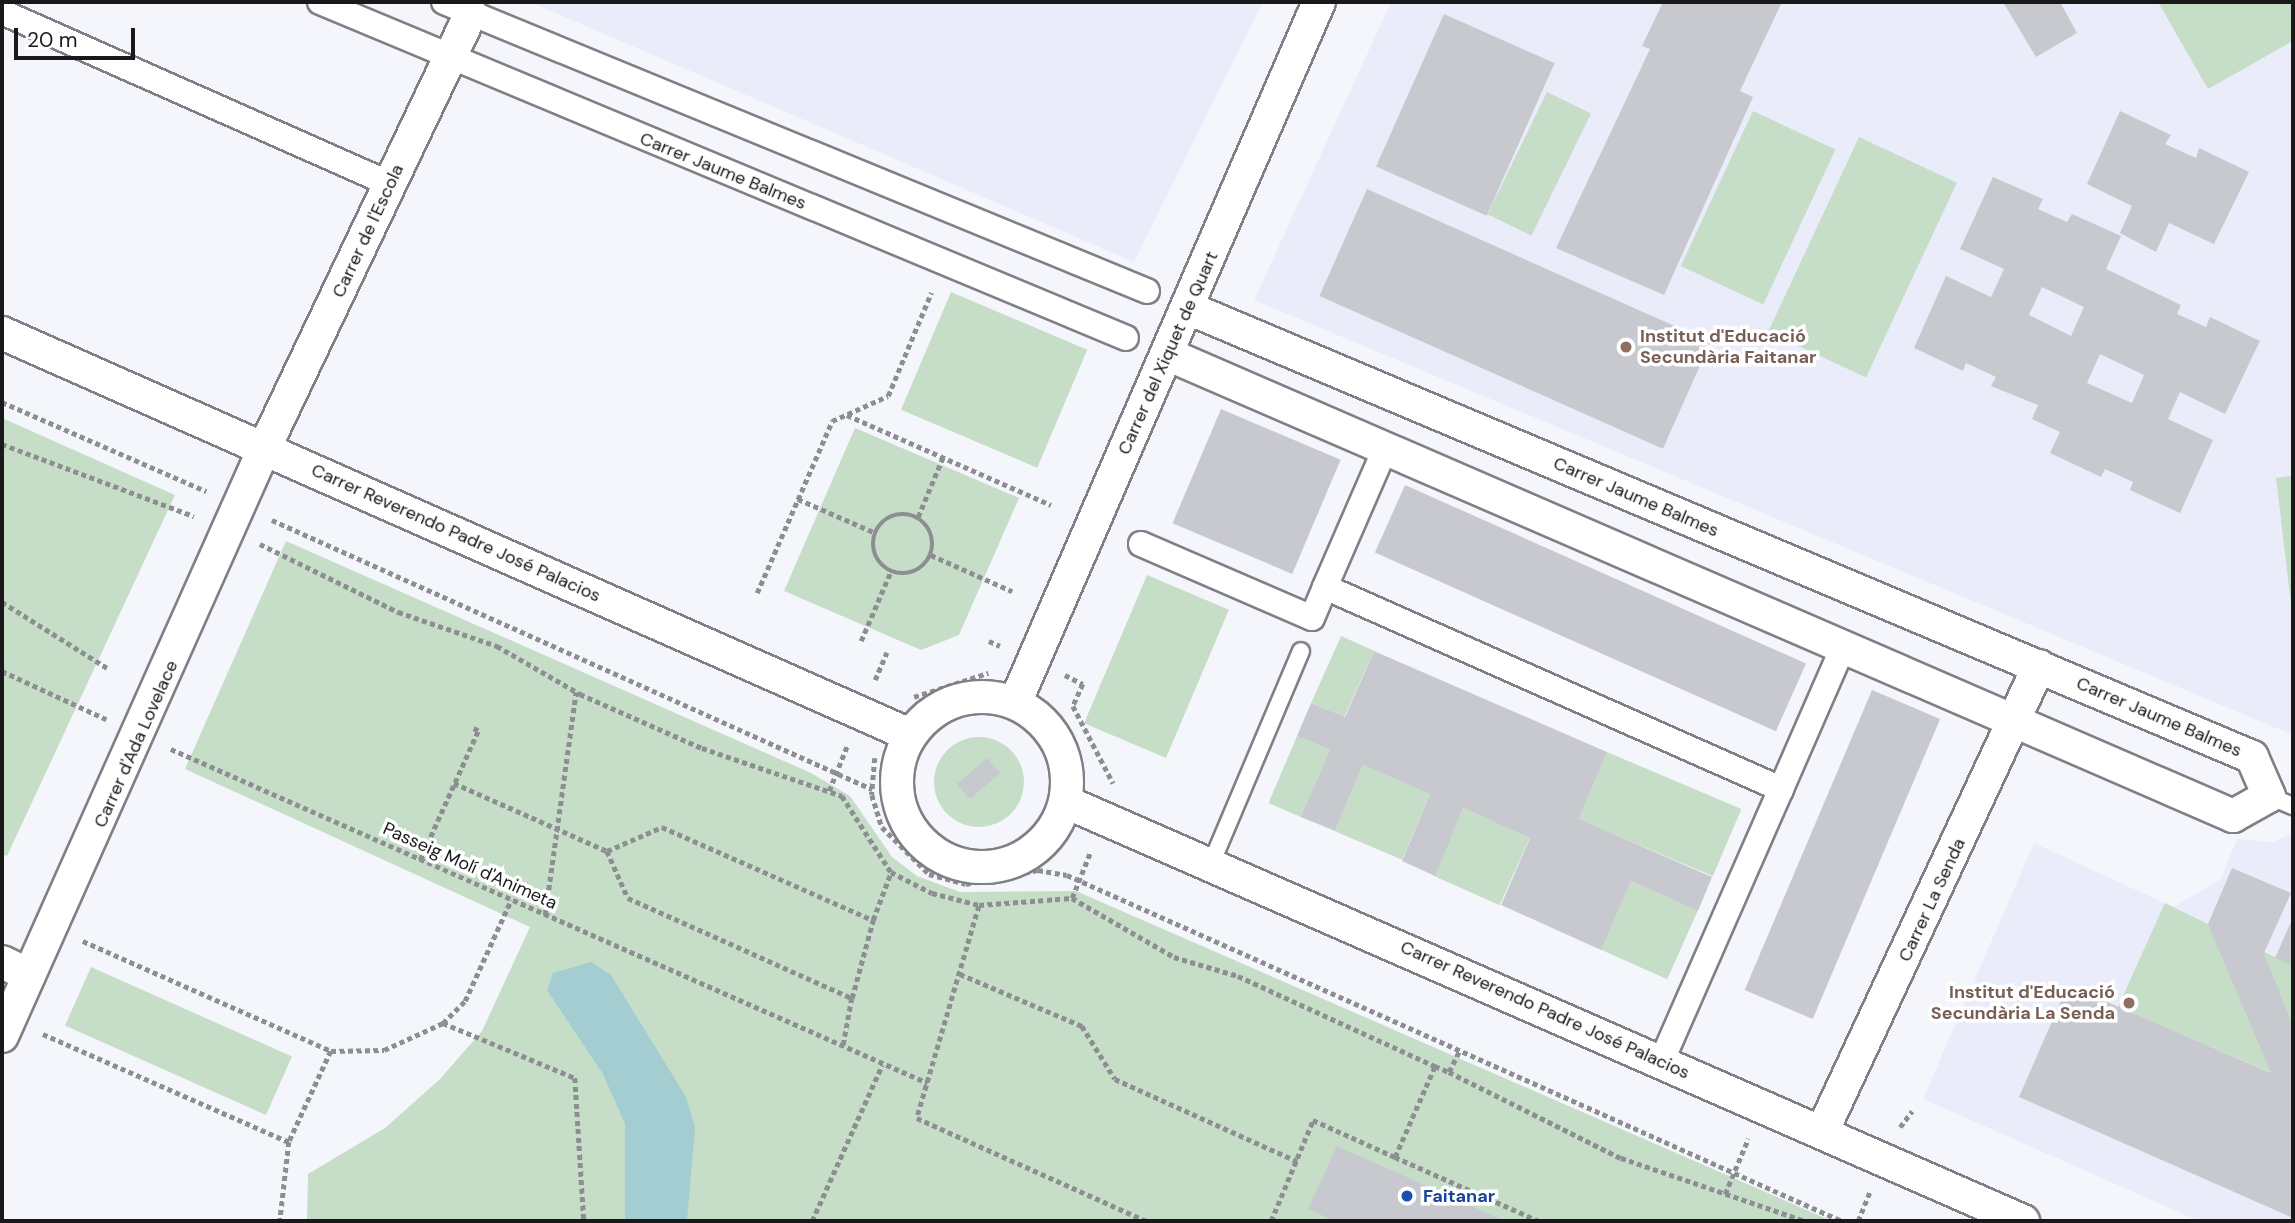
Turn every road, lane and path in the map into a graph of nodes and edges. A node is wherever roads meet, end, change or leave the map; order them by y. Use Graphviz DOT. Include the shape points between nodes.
graph roads {
  1 [pos="320,2"];
  2 [pos="1319,2"];
  3 [pos="457,8"];
  4 [pos="2,12"];
  5 [pos="450,59"];
  6 [pos="390,184"];
  7 [pos="944,263"];
  8 [pos="1147,291"];
  9 [pos="1188,308"];
  10 [pos="2,333"];
  11 [pos="1126,338"];
  12 [pos="1167,354"];
  13 [pos="2,402"];
  14 [pos="846,415"];
  15 [pos="2,444"];
  16 [pos="264,449"];
  17 [pos="1385,449"];
  18 [pos="943,457"];
  19 [pos="798,499"];
  20 [pos="1051,505"];
  21 [pos="918,517"];
  22 [pos="235,519"];
  23 [pos="876,533"];
  24 [pos="1141,544"];
  25 [pos="931,555"];
  26 [pos="891,571"];
  27 [pos="1325,587"];
  28 [pos="1012,592"];
  29 [pos="757,593"];
  30 [pos="2,601"];
  31 [pos="862,641"];
  32 [pos="989,641"];
  33 [pos="1843,647"];
  34 [pos="1301,651"];
  35 [pos="2039,666"];
  36 [pos="109,669"];
  37 [pos="2,671"];
  38 [pos="1024,682"];
  39 [pos="576,692"];
  40 [pos="2017,722"];
  41 [pos="471,727"];
  42 [pos="897,729"];
  43 [pos="141,736"];
  44 [pos="454,783"];
  45 [pos="872,789"];
  46 [pos="1781,789"];
  47 [pos="2281,801"];
  48 [pos="1066,802"];
  49 [pos="1104,817"];
  50 [pos="557,829"];
  51 [pos="607,851"];
  52 [pos="420,860"];
  53 [pos="1211,864"];
  54 [pos="891,872"];
  55 [pos="1079,881"];
  56 [pos="1072,898"];
  57 [pos="511,900"];
  58 [pos="979,905"];
  59 [pos="545,915"];
  60 [pos="873,920"];
  61 [pos="50,927"];
  62 [pos="16,968"];
  63 [pos="960,974"];
  64 [pos="852,998"];
  65 [pos="443,1023"];
  66 [pos="6,1027"];
  67 [pos="843,1047"];
  68 [pos="1460,1049"];
  69 [pos="331,1051"];
  70 [pos="1661,1062"];
  71 [pos="882,1065"];
  72 [pos="1434,1066"];
  73 [pos="1449,1072"];
  74 [pos="928,1083"];
  75 [pos="1761,1105"];
  76 [pos="1822,1132"];
  77 [pos="289,1142"];
  78 [pos="1395,1157"];
  79 [pos="1297,1161"];
  80 [pos="1734,1173"];
  81 [pos="1725,1194"];
  82 [pos="280,1221"];
  83 [pos="584,1221"];
  84 [pos="812,1221"];
  85 [pos="1146,1221"];
  86 [pos="1272,1221"];
  87 [pos="1539,1221"];
  88 [pos="1803,1221"];
  89 [pos="1842,1221"];
  90 [pos="2023,1221"];
  1 -- 5 [label="street, Carrer Jaume Balmes"];
  2 -- 9 [label="street, Carrer del Xiquet de Quart"];
  3 -- 5 [label="street, Carrer de l'Escola"];
  3 -- 8 [label="street"];
  4 -- 6 [label="street"];
  5 -- 6 [label="street, Carrer de l'Escola"];
  5 -- 7 [label="street, Carrer Jaume Balmes"];
  6 -- 16 [label="street, Carrer de l'Escola"];
  7 -- 11 [label="street, Carrer Jaume Balmes"];
  7 -- 14 [label="path" via="888,396"];
  9 -- 12 [label="street, Carrer del Xiquet de Quart"];
  9 -- 35 [label="street, Carrer Jaume Balmes"];
  10 -- 16 [label="street, Carrer Reverendo Padre José Palacios"];
  12 -- 17 [label="street, Carrer Jaume Balmes"];
  12 -- 38 [label="street, Carrer del Xiquet de Quart"];
  13 -- 22 [label="path"];
  14 -- 18 [label="path"];
  14 -- 19 [label="path" via="832,421"];
  15 -- 22 [label="path"];
  16 -- 22 [label="street, Carrer d'Ada Lovelace"];
  16 -- 42 [label="street, Carrer Reverendo Padre José Palacios"];
  17 -- 27 [label="street"];
  17 -- 33 [label="street, Carrer Jaume Balmes"];
  18 -- 20 [label="path"];
  18 -- 21 [label="path"];
  19 -- 23 [label="path"];
  19 -- 29 [label="path"];
  21 -- 23 [label="path" via="894,515"];
  21 -- 25 [label="path" via="933,537"];
  22 -- 39 [label="path" via="398,612 497,646"];
  22 -- 43 [label="street, Carrer d'Ada Lovelace"];
  22 -- 45 [label="path"];
  23 -- 26 [label="path" via="876,557"];
  24 -- 27 [label="street" via="1312,618"];
  25 -- 26 [label="path" via="919,570"];
  25 -- 28 [label="path"];
  26 -- 31 [label="path"];
  27 -- 46 [label="street"];
  30 -- 36 [label="path"];
  32 -- 38 [label="path"];
  33 -- 40 [label="street, Carrer Jaume Balmes"];
  33 -- 46 [label="street"];
  34 -- 53 [label="lane"];
  35 -- 40 [label="street, Carrer La Senda"];
  35 -- 47 [label="street, Carrer Jaume Balmes" via="2252,757"];
  37 -- 43 [label="path, Passeig Molí d'Animeta"];
  38 -- 42 [label="street" via="992,697 946,705"];
  38 -- 42 [label="path" via="987,672 947,682 902,705"];
  38 -- 48 [label="street" via="1063,754"];
  38 -- 49 [label="path" via="1083,684 1073,706 1115,787"];
  39 -- 50 [label="path"];
  39 -- 54 [label="path" via="702,748 842,796"];
  40 -- 47 [label="street, Carrer Jaume Balmes" via="2233,816"];
  40 -- 76 [label="street, Carrer La Senda"];
  41 -- 44 [label="path" via="478,731"];
  42 -- 45 [label="path"];
  42 -- 48 [label="street" via="896,792 923,845 948,861 977,868 1033,851 1054,830"];
  43 -- 52 [label="path, Passeig Molí d'Animeta"];
  43 -- 61 [label="street, Carrer d'Ada Lovelace"];
  44 -- 50 [label="path"];
  44 -- 52 [label="path"];
  45 -- 55 [label="path" via="882,827 929,874 966,884 1051,870"];
  46 -- 70 [label="street"];
  48 -- 49 [label="street, Carrer Reverendo Padre José Palacios"];
  49 -- 53 [label="street, Carrer Reverendo Padre José Palacios"];
  49 -- 55 [label="path"];
  50 -- 51 [label="path"];
  50 -- 59 [label="path"];
  51 -- 60 [label="path" via="662,827"];
  51 -- 64 [label="path" via="628,898"];
  52 -- 57 [label="path, Passeig Molí d'Animeta"];
  53 -- 70 [label="street, Carrer Reverendo Padre José Palacios"];
  54 -- 58 [label="path" via="932,893"];
  54 -- 60 [label="path"];
  55 -- 56 [label="path"];
  55 -- 68 [label="path"];
  56 -- 58 [label="path"];
  56 -- 72 [label="path" via="1174,957 1238,976"];
  57 -- 59 [label="path, Passeig Molí d'Animeta"];
  57 -- 65 [label="path" via="465,1001"];
  58 -- 63 [label="path"];
  59 -- 67 [label="path, Passeig Molí d'Animeta"];
  60 -- 64 [label="path"];
  61 -- 62 [label="street, Carrer d'Ada Lovelace"];
  61 -- 69 [label="path"];
  62 -- 66 [label="street, Carrer d'Ada Lovelace"];
  63 -- 74 [label="path"];
  63 -- 79 [label="path" via="1082,1026 1115,1079"];
  64 -- 67 [label="path"];
  65 -- 69 [label="path" via="384,1050"];
  65 -- 83 [label="path" via="575,1078"];
  66 -- 77 [label="path"];
  67 -- 71 [label="path, Passeig Molí d'Animeta"];
  68 -- 73 [label="path"];
  68 -- 80 [label="path"];
  69 -- 77 [label="path"];
  70 -- 75 [label="street, Carrer Reverendo Padre José Palacios"];
  71 -- 74 [label="path, Passeig Molí d'Animeta"];
  71 -- 84 [label="path"];
  72 -- 73 [label="path"];
  72 -- 78 [label="path"];
  73 -- 81 [label="path" via="1621,1158"];
  74 -- 85 [label="path" via="917,1118"];
  75 -- 76 [label="street, Carrer Reverendo Padre José Palacios"];
  75 -- 80 [label="path"];
  76 -- 90 [label="street, Carrer Reverendo Padre José Palacios"];
  77 -- 82 [label="path"];
  78 -- 79 [label="path" via="1313,1120"];
  78 -- 87 [label="path"];
  79 -- 86 [label="path"];
  80 -- 81 [label="path"];
  80 -- 89 [label="path"];
  81 -- 88 [label="path"];
}
